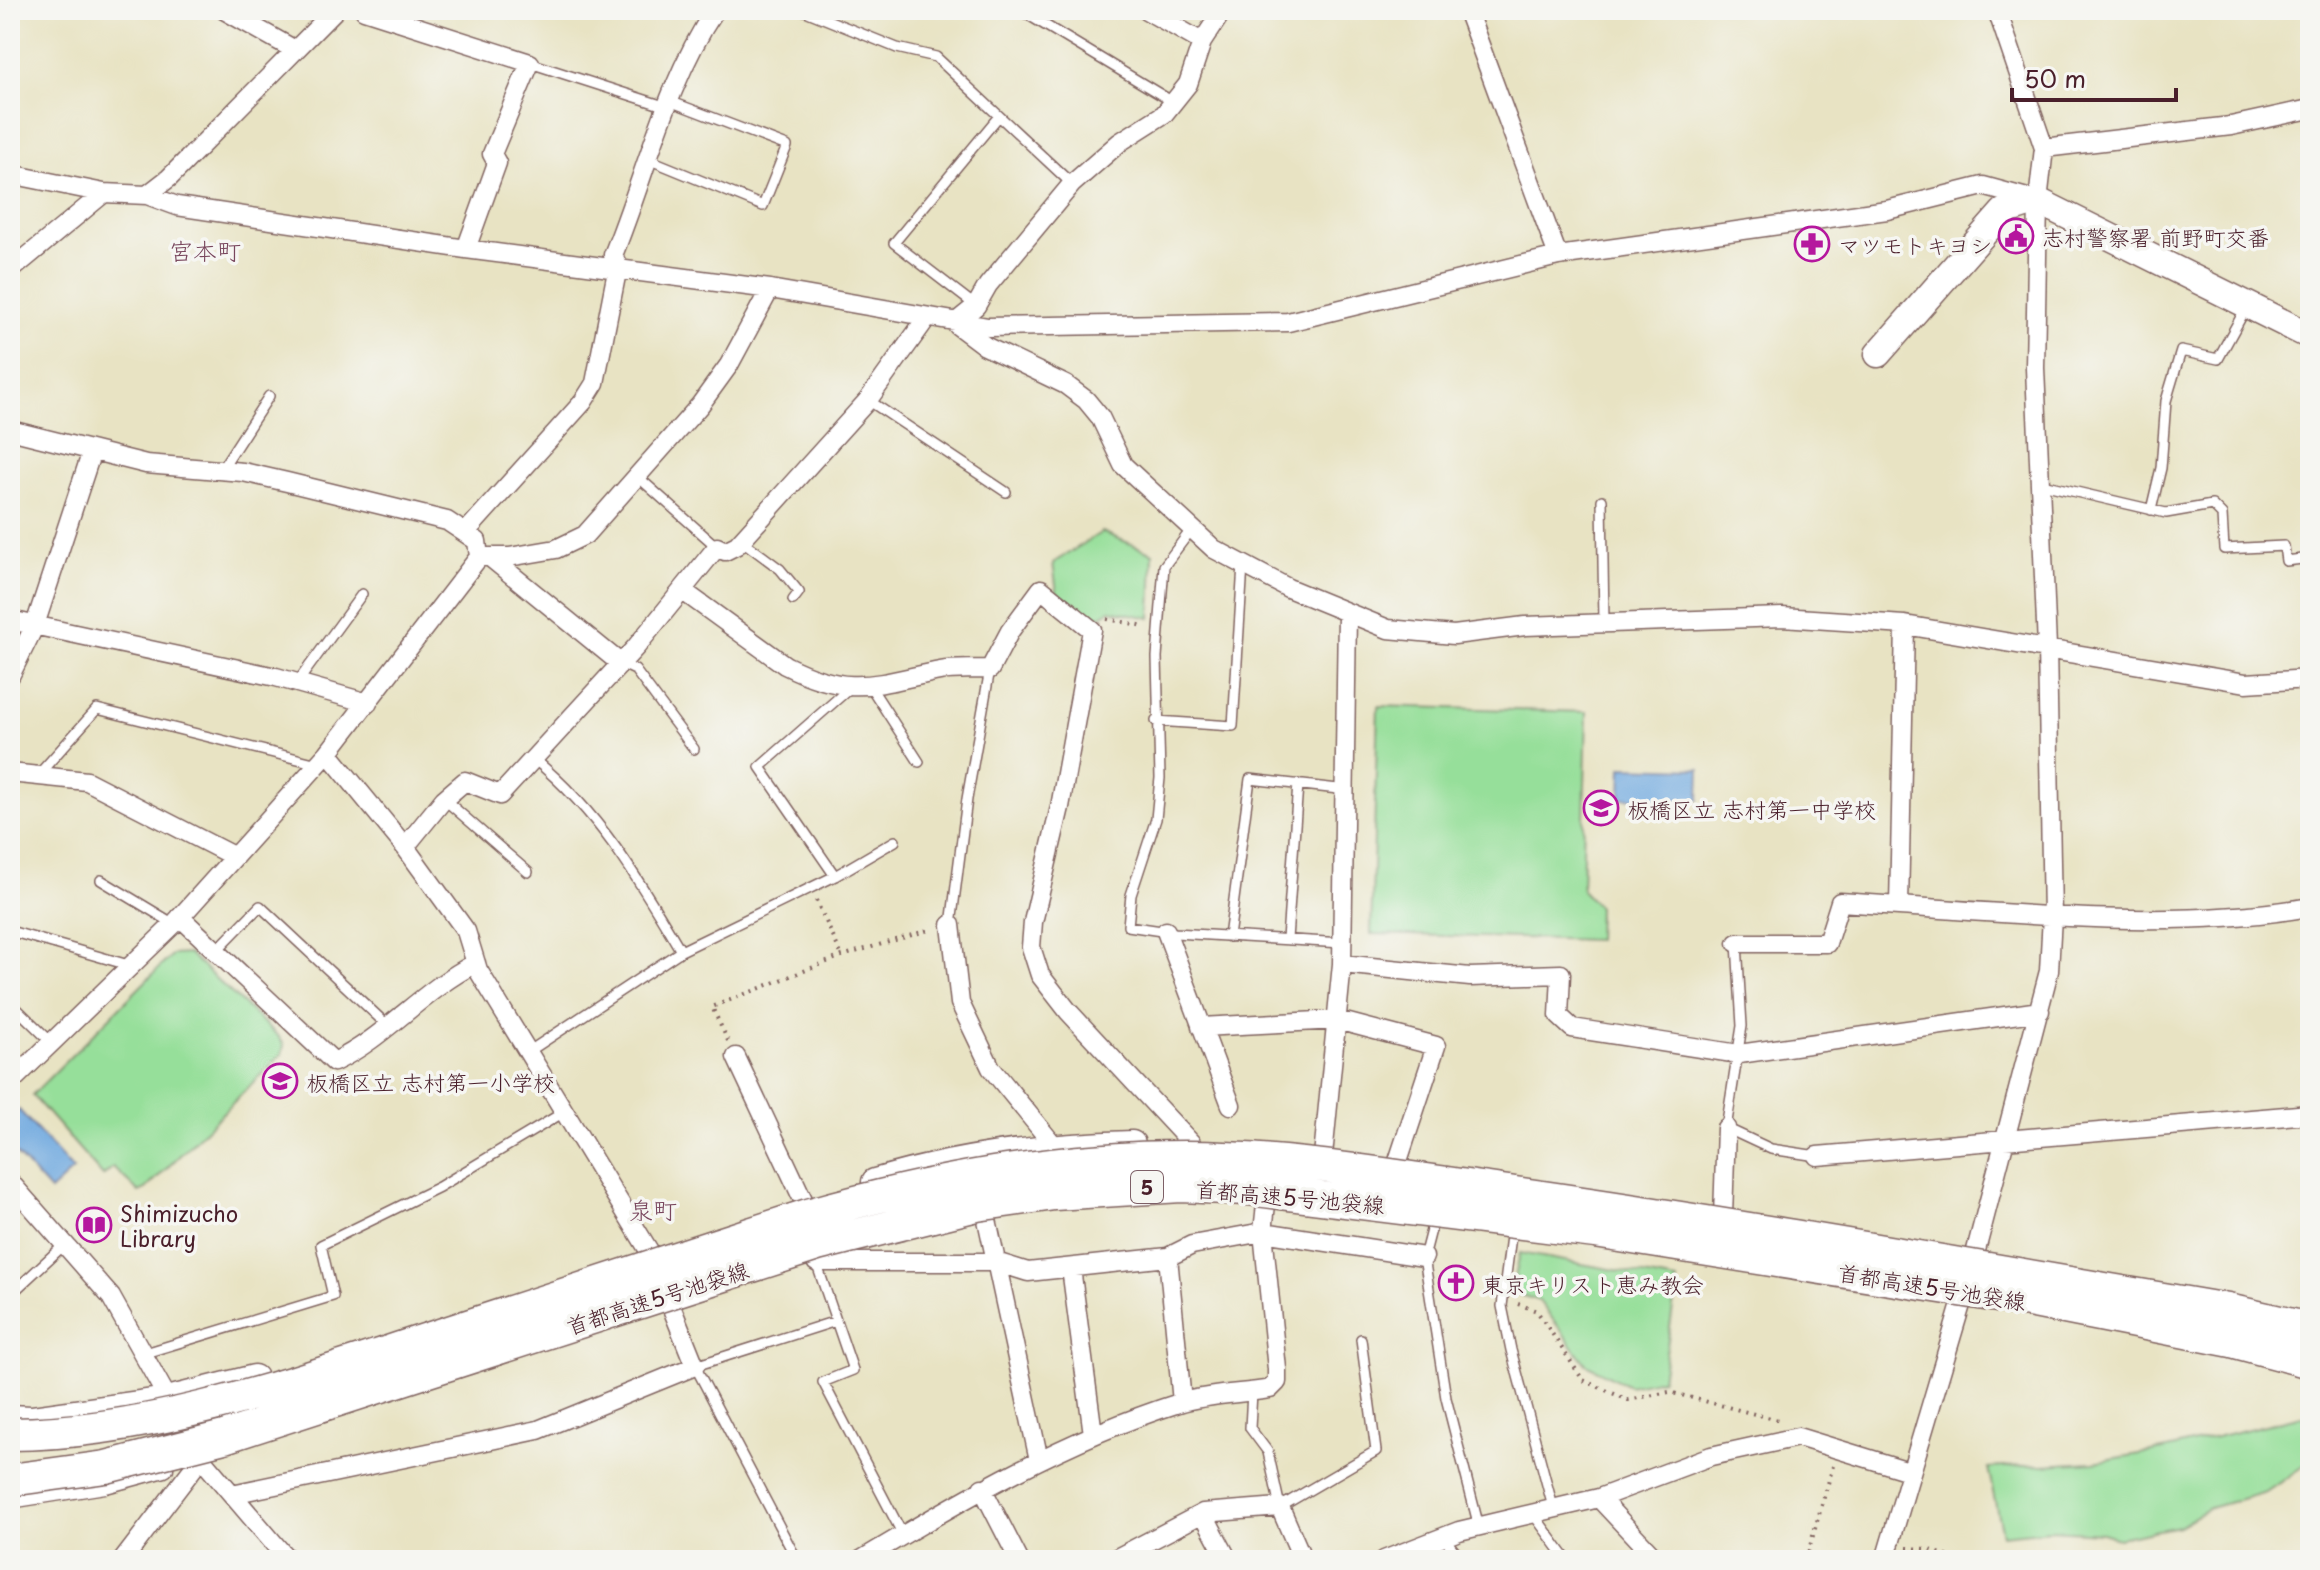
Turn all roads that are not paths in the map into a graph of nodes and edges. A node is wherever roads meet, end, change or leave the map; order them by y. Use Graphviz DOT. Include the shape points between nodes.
graph roads {
  1 [pos="224,10"];
  2 [pos="335,10"];
  3 [pos="364,10"];
  4 [pos="715,10"];
  5 [pos="803,10"];
  6 [pos="1020,10"];
  7 [pos="1146,10"];
  8 [pos="1223,10"];
  9 [pos="1467,10"];
  10 [pos="1997,10"];
  11 [pos="1202,42"];
  12 [pos="295,50"];
  13 [pos="530,63"];
  14 [pos="1173,102"];
  15 [pos="669,104"];
  16 [pos="2310,109"];
  17 [pos="999,116"];
  18 [pos="2044,148"];
  19 [pos="648,159"];
  20 [pos="10,174"];
  21 [pos="1072,184"];
  22 [pos="104,193"];
  23 [pos="147,195"];
  24 [pos="2038,201"];
  25 [pos="466,249"];
  26 [pos="1558,256"];
  27 [pos="618,266"];
  28 [pos="10,271"];
  29 [pos="770,289"];
  30 [pos="2248,305"];
  31 [pos="976,306"];
  32 [pos="926,319"];
  33 [pos="955,323"];
  34 [pos="2310,336"];
  35 [pos="1878,354"];
  36 [pos="269,396"];
  37 [pos="868,400"];
  38 [pos="10,430"];
  39 [pos="92,451"];
  40 [pos="220,471"];
  41 [pos="637,476"];
  42 [pos="2042,484"];
  43 [pos="1006,492"];
  44 [pos="1602,500"];
  45 [pos="2151,510"];
  46 [pos="1191,530"];
  47 [pos="465,533"];
  48 [pos="741,540"];
  49 [pos="717,547"];
  50 [pos="485,558"];
  51 [pos="2310,558"];
  52 [pos="1243,565"];
  53 [pos="683,591"];
  54 [pos="362,594"];
  55 [pos="793,600"];
  56 [pos="1347,614"];
  57 [pos="10,620"];
  58 [pos="1604,622"];
  59 [pos="35,625"];
  60 [pos="1905,625"];
  61 [pos="2047,647"];
  62 [pos="620,663"];
  63 [pos="990,669"];
  64 [pos="10,676"];
  65 [pos="2310,679"];
  66 [pos="297,683"];
  67 [pos="870,686"];
  68 [pos="851,687"];
  69 [pos="368,703"];
  70 [pos="1156,721"];
  71 [pos="694,749"];
  72 [pos="323,758"];
  73 [pos="534,759"];
  74 [pos="919,762"];
  75 [pos="10,774"];
  76 [pos="37,776"];
  77 [pos="1298,784"];
  78 [pos="1347,790"];
  79 [pos="444,799"];
  80 [pos="895,841"];
  81 [pos="405,847"];
  82 [pos="233,856"];
  83 [pos="528,872"];
  84 [pos="835,876"];
  85 [pos="101,880"];
  86 [pos="1899,906"];
  87 [pos="2310,907"];
  88 [pos="2052,916"];
  89 [pos="177,920"];
  90 [pos="951,925"];
  91 [pos="10,931"];
  92 [pos="1166,931"];
  93 [pos="1229,937"];
  94 [pos="1287,939"];
  95 [pos="1343,943"];
  96 [pos="1737,943"];
  97 [pos="216,951"];
  98 [pos="681,951"];
  99 [pos="476,963"];
  100 [pos="1342,964"];
  101 [pos="132,966"];
  102 [pos="10,1002"];
  103 [pos="2040,1011"];
  104 [pos="1337,1020"];
  105 [pos="387,1025"];
  106 [pos="1201,1027"];
  107 [pos="52,1043"];
  108 [pos="528,1052"];
  109 [pos="1739,1054"];
  110 [pos="736,1057"];
  111 [pos="10,1083"];
  112 [pos="1231,1105"];
  113 [pos="564,1112"];
  114 [pos="2310,1114"];
  115 [pos="1726,1128"];
  116 [pos="2004,1140"];
  117 [pos="1191,1143"];
  118 [pos="1056,1148"];
  119 [pos="1323,1156"];
  120 [pos="1817,1156"];
  121 [pos="1396,1167"];
  122 [pos="10,1182"];
  123 [pos="805,1204"];
  124 [pos="1266,1204"];
  125 [pos="986,1215"];
  126 [pos="1723,1216"];
  127 [pos="1433,1222"];
  128 [pos="1263,1232"];
  129 [pos="1511,1236"];
  130 [pos="65,1244"];
  131 [pos="649,1251"];
  132 [pos="1975,1254"];
  133 [pos="1168,1257"];
  134 [pos="1424,1257"];
  135 [pos="816,1262"];
  136 [pos="996,1262"];
  137 [pos="1071,1268"];
  138 [pos="10,1295"];
  139 [pos="1962,1301"];
  140 [pos="671,1306"];
  141 [pos="836,1321"];
  142 [pos="2310,1322"];
  143 [pos="2310,1329"];
  144 [pos="1361,1339"];
  145 [pos="142,1354"];
  146 [pos="2310,1362"];
  147 [pos="695,1366"];
  148 [pos="2310,1369"];
  149 [pos="1252,1392"];
  150 [pos="167,1400"];
  151 [pos="1182,1402"];
  152 [pos="10,1418"];
  153 [pos="10,1434"];
  154 [pos="1093,1434"];
  155 [pos="201,1458"];
  156 [pos="1039,1460"];
  157 [pos="1909,1471"];
  158 [pos="10,1480"];
  159 [pos="982,1488"];
  160 [pos="232,1494"];
  161 [pos="1599,1498"];
  162 [pos="10,1499"];
  163 [pos="1280,1507"];
  164 [pos="1554,1511"];
  165 [pos="1203,1513"];
  166 [pos="1534,1515"];
  167 [pos="1479,1527"];
  168 [pos="903,1535"];
  169 [pos="1443,1537"];
  170 [pos="1886,1553"];
  171 [pos="123,1560"];
  172 [pos="288,1560"];
  173 [pos="797,1560"];
  174 [pos="861,1560"];
  175 [pos="1019,1560"];
  176 [pos="1113,1560"];
  177 [pos="1228,1560"];
  178 [pos="1303,1560"];
  179 [pos="1384,1560"];
  180 [pos="1462,1560"];
  181 [pos="1567,1560"];
  182 [pos="1657,1560"];
  1 -- 12 [label="street"];
  2 -- 12 [label="street"];
  3 -- 13 [label="street"];
  4 -- 15 [label="street"];
  5 -- 17 [label="lane" via="897,48 936,57"];
  6 -- 14 [label="lane"];
  7 -- 11 [label="street"];
  8 -- 11 [label="street"];
  9 -- 26 [label="street"];
  10 -- 18 [label="street"];
  11 -- 14 [label="street" via="1188,84"];
  12 -- 23 [label="street"];
  13 -- 15 [label="lane"];
  13 -- 25 [label="street" via="492,154 497,163"];
  14 -- 21 [label="street"];
  15 -- 19 [label="street"];
  15 -- 19 [label="lane" via="787,146 763,206"];
  16 -- 18 [label="street" via="2231,126"];
  17 -- 21 [label="lane"];
  17 -- 31 [label="lane" via="894,243"];
  18 -- 24 [label="street"];
  19 -- 27 [label="street" via="613,255"];
  20 -- 22 [label="street"];
  21 -- 31 [label="street"];
  22 -- 23 [label="street"];
  22 -- 28 [label="street"];
  23 -- 25 [label="street" via="177,206"];
  24 -- 26 [label="street" via="1983,186 1887,210"];
  24 -- 30 [label="street"];
  24 -- 35 [label="street" via="2003,212"];
  24 -- 42 [label="street" via="2035,368"];
  25 -- 27 [label="street"];
  26 -- 33 [label="street" via="1288,322 1004,327"];
  27 -- 29 [label="street"];
  27 -- 47 [label="street" via="595,383"];
  29 -- 32 [label="street"];
  29 -- 41 [label="street" via="729,365"];
  30 -- 34 [label="street"];
  30 -- 45 [label="lane" via="2218,359 2181,351 2166,401 2161,468"];
  31 -- 33 [label="street"];
  32 -- 33 [label="street"];
  32 -- 37 [label="street"];
  33 -- 46 [label="street" via="985,346 1086,400 1123,465"];
  36 -- 40 [label="lane"];
  37 -- 43 [label="lane"];
  37 -- 48 [label="street"];
  38 -- 39 [label="street"];
  39 -- 40 [label="street" via="146,464"];
  39 -- 59 [label="street"];
  40 -- 47 [label="street" via="447,521"];
  41 -- 49 [label="lane"];
  41 -- 50 [label="street" via="585,535 556,549"];
  42 -- 45 [label="lane"];
  42 -- 61 [label="street"];
  44 -- 58 [label="lane"];
  45 -- 51 [label="lane" via="2166,513 2212,505 2222,515 2224,549 2284,546 2286,561"];
  46 -- 52 [label="street"];
  46 -- 70 [label="lane" via="1164,566"];
  47 -- 50 [label="street" via="477,541"];
  48 -- 49 [label="street" via="725,551"];
  48 -- 55 [label="lane" via="780,569 799,592"];
  49 -- 53 [label="street"];
  50 -- 62 [label="street"];
  50 -- 69 [label="street"];
  52 -- 56 [label="street"];
  52 -- 70 [label="lane" via="1233,726"];
  53 -- 62 [label="street"];
  53 -- 68 [label="street" via="785,665"];
  54 -- 66 [label="lane"];
  56 -- 58 [label="street" via="1388,629 1454,635"];
  56 -- 78 [label="street"];
  57 -- 59 [label="street"];
  58 -- 60 [label="street" via="1782,617"];
  59 -- 64 [label="street"];
  59 -- 66 [label="street"];
  60 -- 61 [label="street"];
  60 -- 86 [label="street"];
  61 -- 65 [label="street" via="2246,683"];
  61 -- 88 [label="street"];
  62 -- 71 [label="lane" via="635,670"];
  62 -- 73 [label="street"];
  63 -- 67 [label="street" via="944,670"];
  63 -- 90 [label="lane"];
  63 -- 117 [label="street" via="1041,589 1092,630 1031,947 1040,975 1068,1011"];
  66 -- 69 [label="street"];
  67 -- 68 [label="street"];
  67 -- 74 [label="lane"];
  68 -- 84 [label="lane" via="760,767"];
  69 -- 72 [label="street"];
  70 -- 92 [label="lane" via="1156,819 1131,895 1128,926"];
  72 -- 76 [label="lane" via="97,709"];
  72 -- 81 [label="street"];
  72 -- 82 [label="street"];
  73 -- 79 [label="street" via="500,795 465,781"];
  73 -- 98 [label="lane" via="595,818 628,861"];
  75 -- 76 [label="street"];
  76 -- 82 [label="street" via="87,781"];
  77 -- 78 [label="lane"];
  77 -- 93 [label="lane" via="1250,779"];
  77 -- 94 [label="lane"];
  78 -- 95 [label="street"];
  79 -- 81 [label="street"];
  79 -- 83 [label="lane"];
  80 -- 84 [label="lane"];
  81 -- 99 [label="street" via="466,931"];
  82 -- 89 [label="street"];
  84 -- 98 [label="lane"];
  85 -- 89 [label="lane"];
  86 -- 88 [label="street"];
  86 -- 96 [label="street" via="1840,902 1827,943"];
  87 -- 88 [label="street" via="2254,917"];
  88 -- 103 [label="street"];
  89 -- 97 [label="street"];
  89 -- 101 [label="street"];
  90 -- 118 [label="street" via="960,1003 991,1068"];
  91 -- 101 [label="lane"];
  92 -- 93 [label="lane"];
  92 -- 106 [label="street"];
  93 -- 94 [label="lane"];
  94 -- 95 [label="lane"];
  95 -- 100 [label="street"];
  96 -- 109 [label="lane"];
  97 -- 105 [label="street" via="334,1062"];
  97 -- 105 [label="lane" via="260,906"];
  98 -- 108 [label="lane"];
  99 -- 105 [label="street" via="418,998"];
  99 -- 108 [label="street"];
  100 -- 104 [label="street"];
  100 -- 109 [label="street" via="1470,977 1561,974 1559,1016 1572,1028"];
  101 -- 107 [label="street"];
  102 -- 107 [label="lane"];
  103 -- 109 [label="street"];
  103 -- 116 [label="street"];
  104 -- 106 [label="street"];
  104 -- 119 [label="street"];
  104 -- 121 [label="street" via="1436,1046"];
  106 -- 112 [label="street"];
  107 -- 111 [label="street"];
  108 -- 113 [label="street"];
  109 -- 115 [label="lane"];
  110 -- 123 [label="street"];
  113 -- 131 [label="street"];
  113 -- 145 [label="lane" via="439,1187 321,1245 333,1296"];
  114 -- 116 [label="street"];
  115 -- 120 [label="lane" via="1771,1149"];
  115 -- 126 [label="street"];
  116 -- 120 [label="street"];
  116 -- 132 [label="street"];
  117 -- 118 [label="street"];
  117 -- 119 [label="street"];
  118 -- 123 [label="street" via="960,1160"];
  119 -- 121 [label="street"];
  121 -- 126 [label="street"];
  122 -- 130 [label="street"];
  123 -- 131 [label="street"];
  124 -- 125 [label="street" via="1099,1200"];
  124 -- 127 [label="street"];
  124 -- 128 [label="street"];
  125 -- 135 [label="street"];
  125 -- 136 [label="street"];
  126 -- 132 [label="street"];
  127 -- 129 [label="street"];
  127 -- 134 [label="lane"];
  128 -- 133 [label="street" via="1192,1245"];
  128 -- 134 [label="street"];
  128 -- 149 [label="street" via="1277,1382"];
  129 -- 139 [label="street"];
  129 -- 164 [label="lane" via="1503,1299 1511,1350"];
  130 -- 138 [label="lane"];
  130 -- 145 [label="street" via="111,1297"];
  131 -- 140 [label="street" via="665,1277"];
  131 -- 150 [label="street" via="281,1370"];
  132 -- 139 [label="street"];
  132 -- 142 [label="street"];
  133 -- 137 [label="street"];
  133 -- 151 [label="street"];
  134 -- 167 [label="lane" via="1446,1398"];
  135 -- 136 [label="street"];
  135 -- 140 [label="street"];
  135 -- 141 [label="lane"];
  136 -- 137 [label="street" via="1028,1272"];
  136 -- 156 [label="street"];
  137 -- 154 [label="street"];
  139 -- 148 [label="street" via="2186,1338"];
  139 -- 157 [label="street"];
  140 -- 147 [label="street"];
  140 -- 155 [label="street"];
  141 -- 147 [label="lane"];
  141 -- 168 [label="lane" via="853,1370 823,1382"];
  143 -- 153 [label="highway, 首都高速5号池袋線 / 5, bridge" via="2228,1310 1645,1211 1320,1166 1186,1157 1121,1159 972,1175 898,1190 245,1396 131,1424"];
  144 -- 163 [label="lane" via="1376,1451"];
  145 -- 150 [label="street"];
  146 -- 158 [label="highway, 首都高速5号池袋線 / 5, bridge" via="2029,1301 1595,1232 1263,1190 1119,1188 977,1205 905,1221 224,1437 106,1467"];
  147 -- 160 [label="street" via="538,1430"];
  147 -- 173 [label="lane"];
  149 -- 151 [label="street"];
  149 -- 163 [label="lane" via="1250,1428 1268,1452"];
  150 -- 152 [label="street"];
  150 -- 155 [label="street"];
  151 -- 154 [label="street"];
  154 -- 156 [label="street"];
  155 -- 160 [label="street"];
  155 -- 162 [label="street" via="105,1484"];
  155 -- 171 [label="street"];
  156 -- 159 [label="street"];
  157 -- 161 [label="street" via="1798,1437 1711,1456"];
  157 -- 170 [label="street"];
  159 -- 168 [label="street"];
  159 -- 175 [label="street"];
  160 -- 172 [label="street"];
  161 -- 164 [label="street"];
  161 -- 182 [label="street"];
  163 -- 165 [label="street"];
  163 -- 178 [label="street"];
  164 -- 166 [label="street"];
  165 -- 176 [label="street"];
  165 -- 177 [label="street"];
  166 -- 167 [label="street"];
  166 -- 181 [label="lane"];
  167 -- 169 [label="street"];
  168 -- 174 [label="street"];
  169 -- 179 [label="street"];
  169 -- 180 [label="lane"];
}
